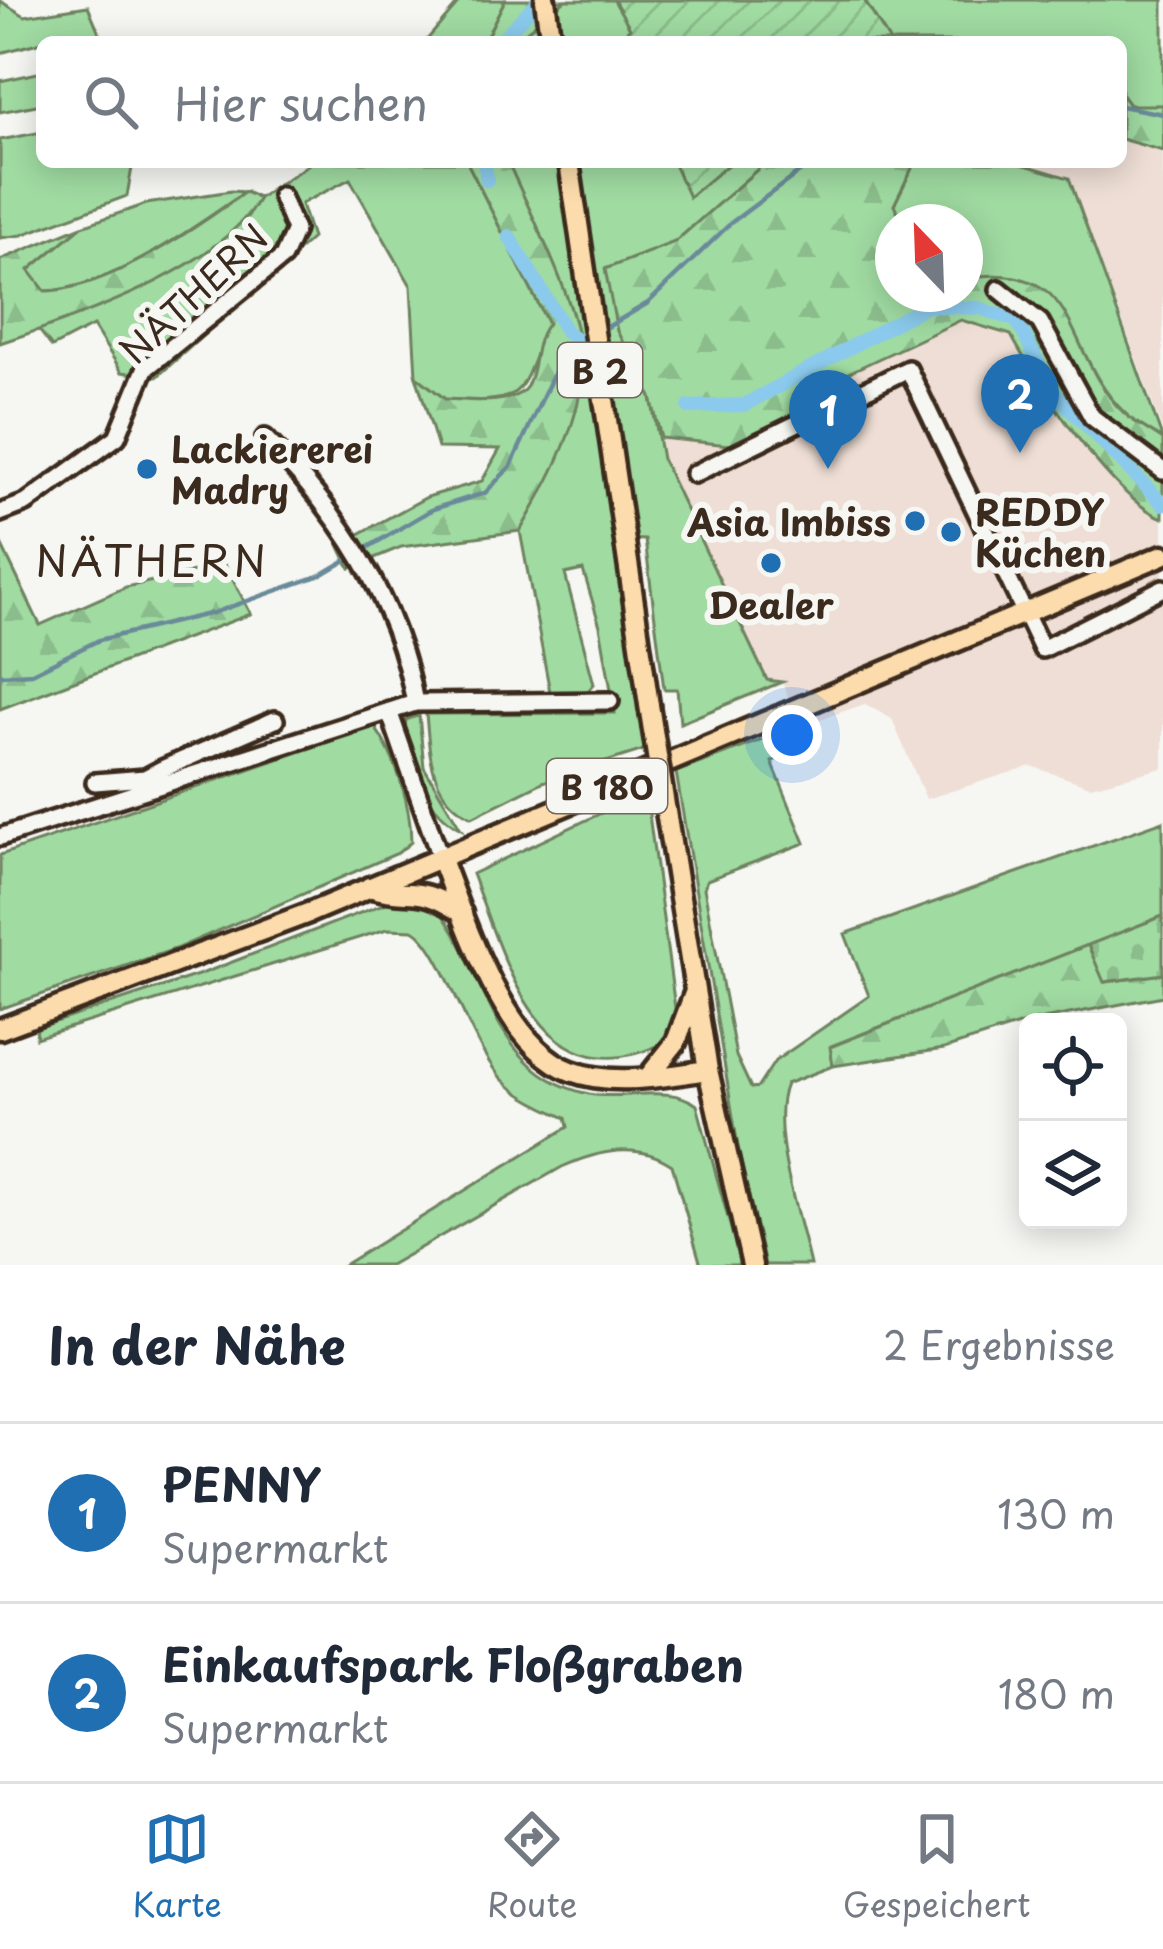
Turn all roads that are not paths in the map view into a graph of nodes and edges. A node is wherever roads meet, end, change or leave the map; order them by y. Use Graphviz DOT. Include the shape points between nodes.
graph roads {
  1 [pos="545,0"];
  2 [pos="550,36"];
  3 [pos="570,168"];
  4 [pos="281,196"];
  5 [pos="999,290"];
  6 [pos="266,438"];
  7 [pos="1163,471"];
  8 [pos="694,474"];
  9 [pos="0,513"];
  10 [pos="1163,555"];
  11 [pos="1163,588"];
  12 [pos="1021,613"];
  13 [pos="610,701"];
  14 [pos="415,703"];
  15 [pos="388,711"];
  16 [pos="275,720"];
  17 [pos="94,782"];
  18 [pos="146,783"];
  19 [pos="0,837"];
  20 [pos="440,856"];
  21 [pos="369,887"];
  22 [pos="462,913"];
  23 [pos="694,991"];
  24 [pos="0,1029"];
  25 [pos="708,1070"];
  26 [pos="649,1076"];
  27 [pos="752,1265"];
  1 -- 2 [label="main road"];
  3 -- 23 [label="main road, B 2, bridge"];
  4 -- 9 [label="street, NÄTHERN" via="294,220 292,244 274,266 146,369 117,436"];
  5 -- 7 [label="street" via="1040,322 1093,417"];
  6 -- 14 [label="street" via="365,559"];
  8 -- 12 [label="street" via="908,369"];
  10 -- 12 [label="main road, B 180"];
  11 -- 12 [label="street" via="1042,649"];
  12 -- 20 [label="main road, B 180"];
  13 -- 14 [label="street"];
  14 -- 15 [label="street"];
  15 -- 18 [label="street"];
  15 -- 20 [label="street"];
  16 -- 18 [label="street"];
  17 -- 18 [label="street"];
  18 -- 19 [label="street"];
  20 -- 21 [label="main road, B 180"];
  20 -- 22 [label="main road"];
  21 -- 22 [label="main road" via="426,892"];
  21 -- 24 [label="main road, B 180"];
  22 -- 26 [label="main road" via="512,1018 538,1051 585,1075"];
  23 -- 25 [label="main road, B 2"];
  23 -- 26 [label="main road" via="676,1042"];
  25 -- 26 [label="main road"];
  25 -- 27 [label="main road, B 2"];
}
